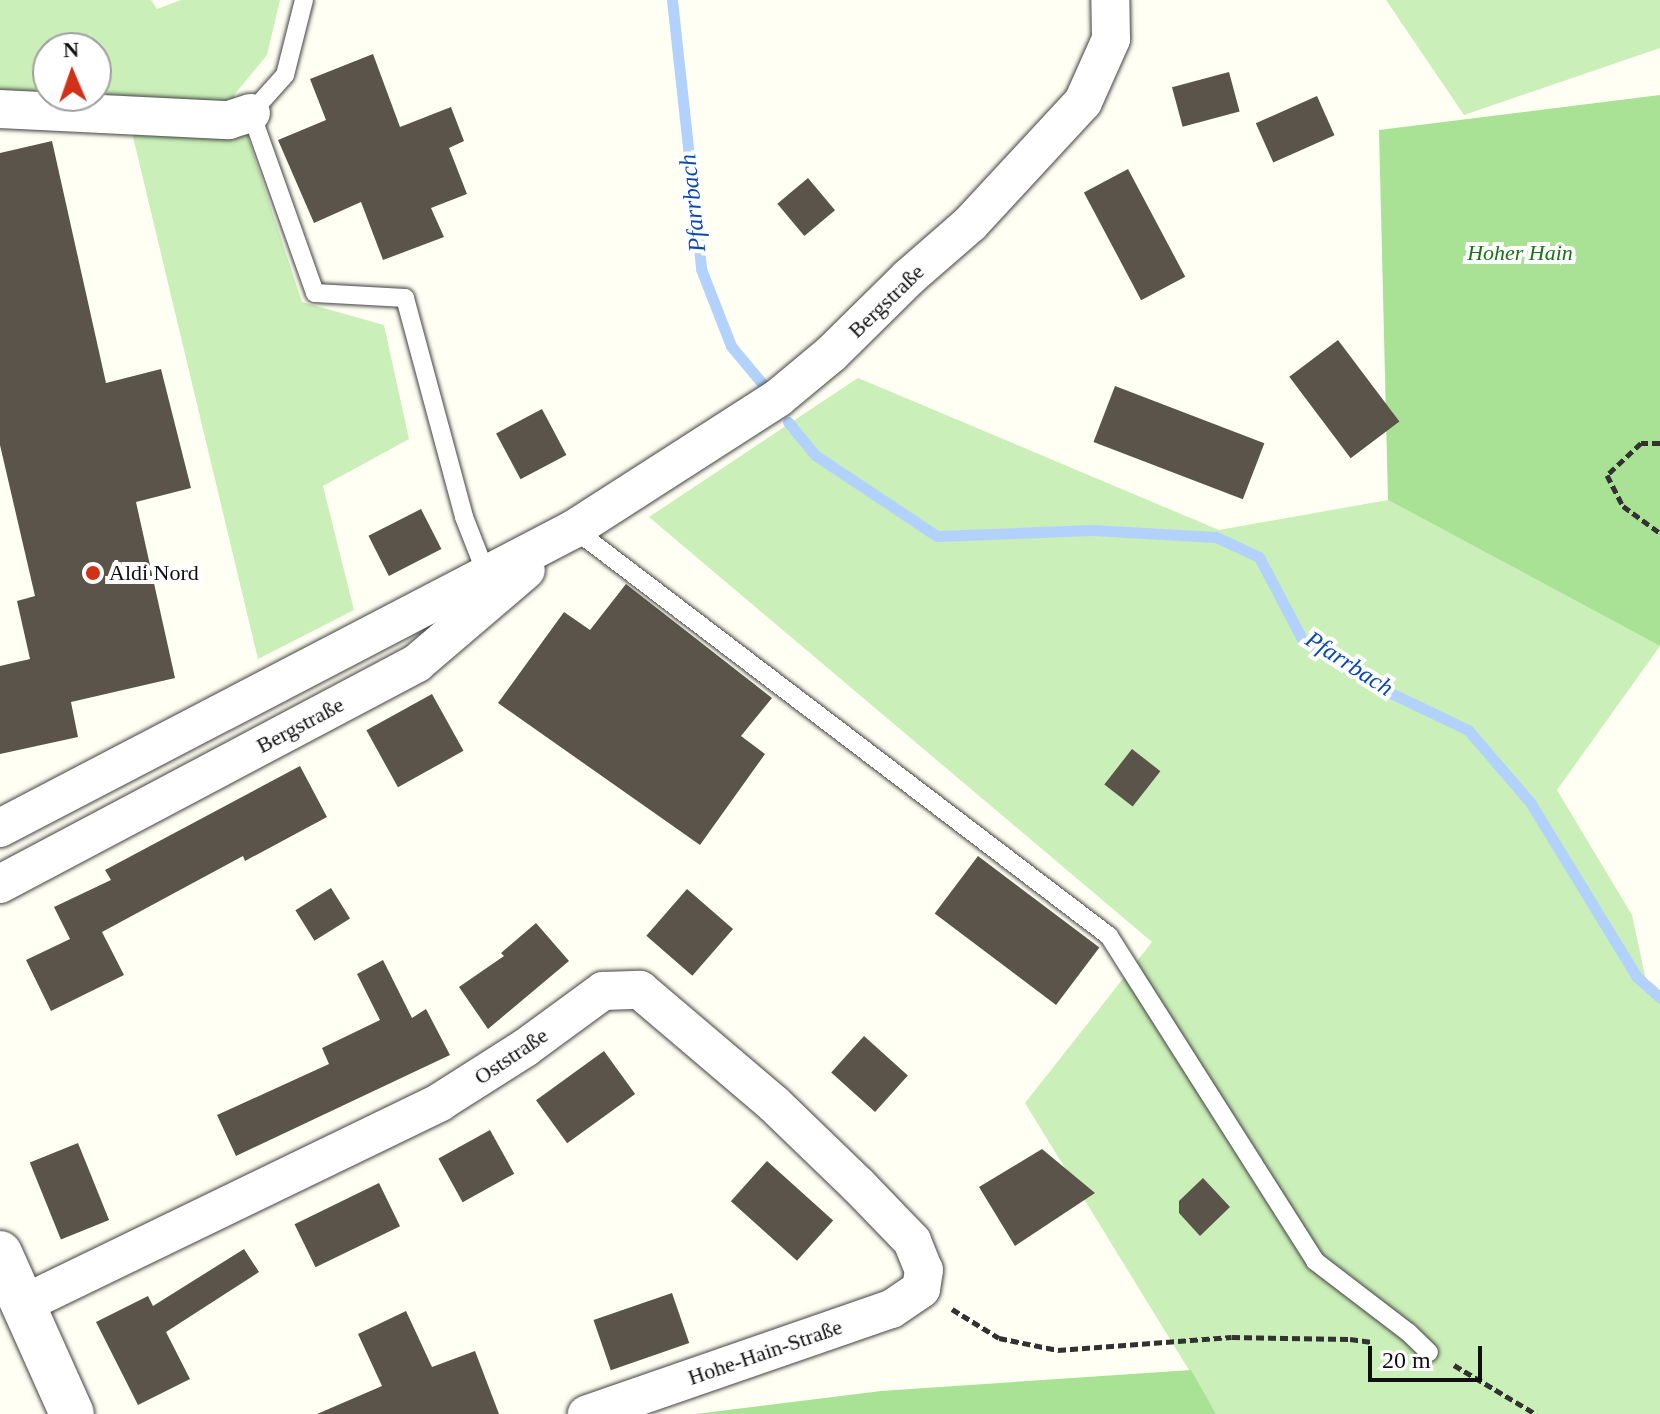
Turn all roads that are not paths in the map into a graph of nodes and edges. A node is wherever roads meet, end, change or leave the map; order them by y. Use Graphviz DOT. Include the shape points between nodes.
graph roads {
  1 [pos="304,0"];
  2 [pos="1110,0"];
  3 [pos="0,109"];
  4 [pos="251,113"];
  5 [pos="574,529"];
  6 [pos="486,573"];
  7 [pos="0,828"];
  8 [pos="0,884"];
  9 [pos="0,1253"];
  10 [pos="922,1279"];
  11 [pos="21,1305"];
  12 [pos="1429,1352"];
  13 [pos="72,1414"];
  14 [pos="587,1414"];
  1 -- 4 [label="lane" via="285,75"];
  2 -- 5 [label="street, Bergstraße" via="1111,39 1083,102 970,224 778,398"];
  3 -- 4 [label="street" via="229,120"];
  4 -- 6 [label="lane" via="315,293 405,298 464,517"];
  5 -- 6 [label="street, Bergstraße"];
  5 -- 8 [label="street, Bergstraße" via="417,663"];
  5 -- 12 [label="lane" via="1109,936 1315,1261"];
  6 -- 7 [label="street, Bergstraße"];
  9 -- 11 [label="street"];
  10 -- 11 [label="street, Oststraße" via="912,1241 774,1104 640,990 603,991 440,1102"];
  10 -- 14 [label="street, Hohe-Hain-Straße" via="891,1309"];
  11 -- 13 [label="street"];
}
